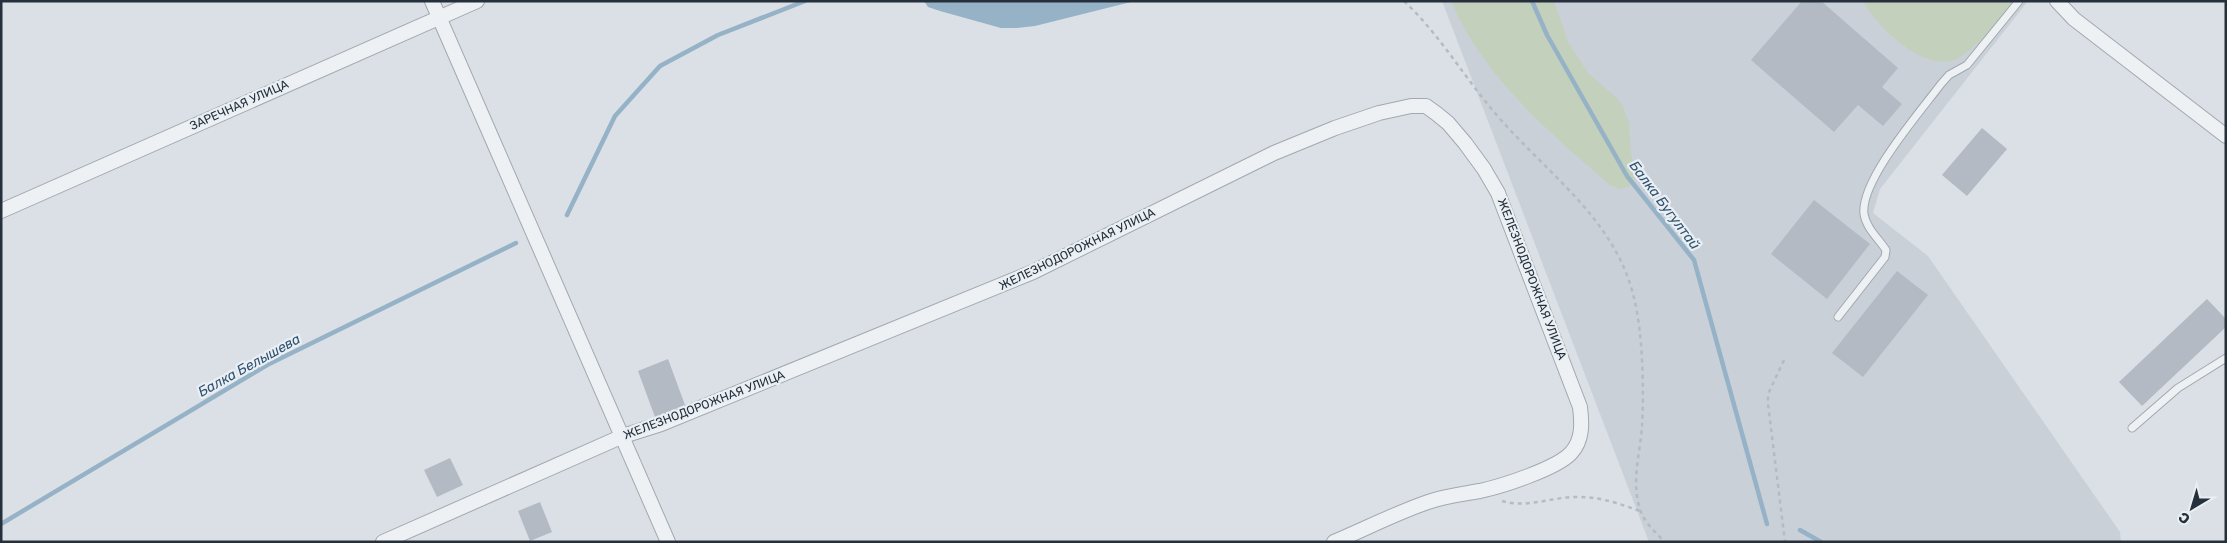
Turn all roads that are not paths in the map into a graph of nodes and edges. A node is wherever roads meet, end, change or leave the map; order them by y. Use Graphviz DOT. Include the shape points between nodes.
graph roads {
  1 [pos="432,1"];
  2 [pos="477,1"];
  3 [pos="2019,1"];
  4 [pos="2057,1"];
  5 [pos="440,17"];
  6 [pos="2226,136"];
  7 [pos="1,211"];
  8 [pos="1838,317"];
  9 [pos="2226,358"];
  10 [pos="2132,428"];
  11 [pos="623,436"];
  12 [pos="382,542"];
  13 [pos="668,542"];
  14 [pos="1334,542"];
  1 -- 5 [label="street"];
  2 -- 5 [label="street, ЗАРЕЧНАЯ УЛИЦА"];
  3 -- 8 [label="lane" via="1966,65 1941,84 1881,166 1867,192 1864,216 1886,250 1886,257"];
  4 -- 6 [label="street" via="2074,19"];
  5 -- 7 [label="street, ЗАРЕЧНАЯ УЛИЦА"];
  5 -- 11 [label="street"];
  9 -- 10 [label="lane" via="2178,388"];
  11 -- 12 [label="street, ЖЕЛЕЗНОДОРОЖНАЯ УЛИЦА"];
  11 -- 13 [label="street"];
  11 -- 14 [label="street, ЖЕЛЕЗНОДОРОЖНАЯ УЛИЦА" via="661,424 1033,272 1282,149 1379,113 1426,106 1448,122 1498,193 1580,406 1580,439 1560,462 1482,490 1429,502"];
}
